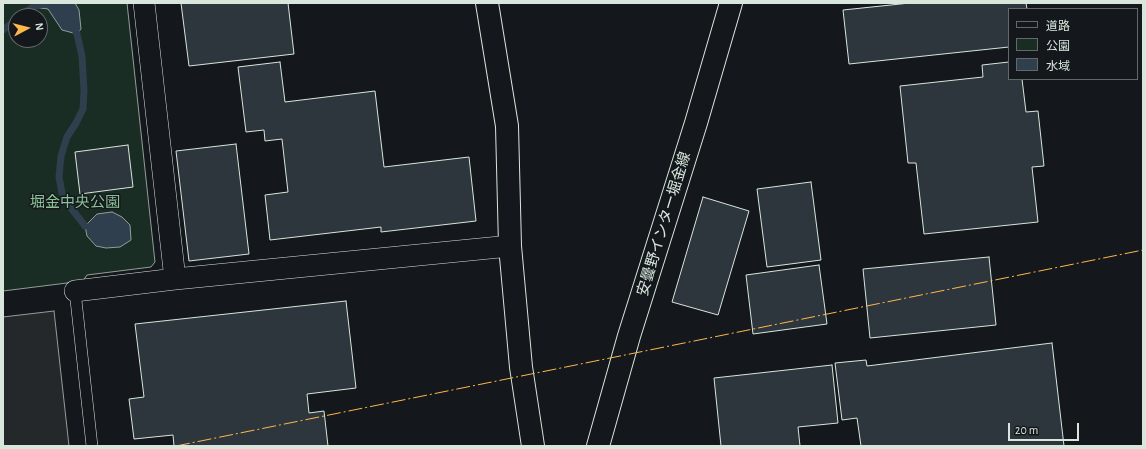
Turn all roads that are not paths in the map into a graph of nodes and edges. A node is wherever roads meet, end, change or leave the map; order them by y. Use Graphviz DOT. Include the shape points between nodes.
graph roads {
  1 [pos="144,3"];
  2 [pos="486,3"];
  3 [pos="731,3"];
  4 [pos="510,246"];
  5 [pos="175,279"];
  6 [pos="75,291"];
  7 [pos="92,446"];
  8 [pos="533,446"];
  9 [pos="598,446"];
  1 -- 5 [label="street"];
  2 -- 4 [label="main road" via="506,126"];
  3 -- 9 [label="main road, 安曇野インター堀金線"];
  4 -- 5 [label="street"];
  4 -- 8 [label="main road" via="521,367"];
  5 -- 6 [label="street"];
  6 -- 7 [label="lane"];
}
